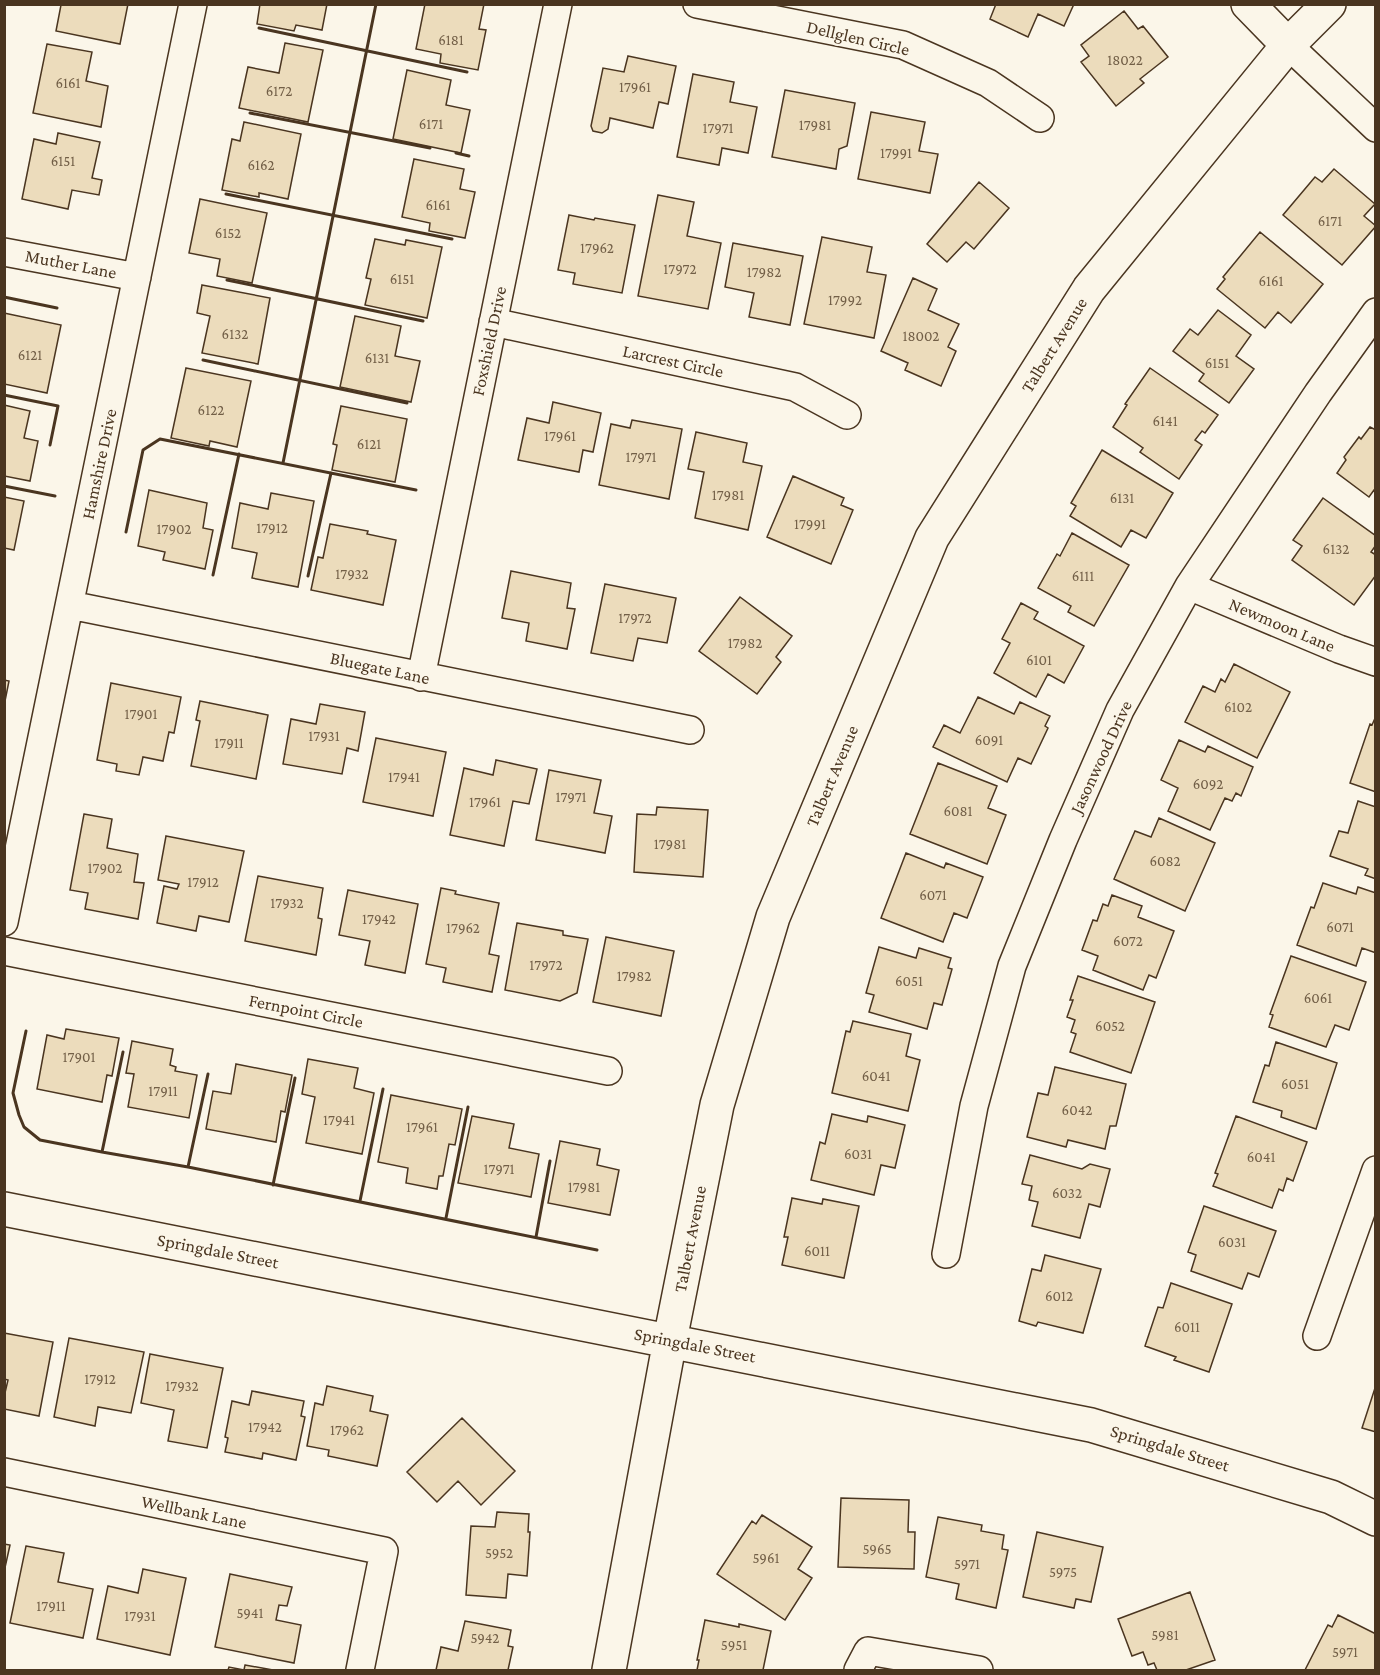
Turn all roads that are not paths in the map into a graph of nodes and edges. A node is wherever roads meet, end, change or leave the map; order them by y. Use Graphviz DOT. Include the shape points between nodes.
graph roads {
  1 [pos="193,4"];
  2 [pos="558,4"];
  3 [pos="697,4"];
  4 [pos="1248,4"];
  5 [pos="1329,4"];
  6 [pos="1288,45"];
  7 [pos="1040,118"];
  8 [pos="1376,128"];
  9 [pos="4,252"];
  10 [pos="137,277"];
  11 [pos="1376,312"];
  12 [pos="493,322"];
  13 [pos="847,415"];
  14 [pos="1189,586"];
  15 [pos="70,605"];
  16 [pos="1376,662"];
  17 [pos="421,677"];
  18 [pos="690,730"];
  19 [pos="4,922"];
  20 [pos="4,951"];
  21 [pos="608,1071"];
  22 [pos="1376,1170"];
  23 [pos="4,1209"];
  24 [pos="946,1254"];
  25 [pos="1317,1336"];
  26 [pos="670,1340"];
  27 [pos="4,1472"];
  28 [pos="1376,1519"];
  29 [pos="360,1671"];
  30 [pos="609,1671"];
  31 [pos="858,1671"];
  32 [pos="979,1671"];
  1 -- 10 [label="street, Hamshire Drive"];
  2 -- 12 [label="street, Foxshield Drive"];
  3 -- 7 [label="street, Dellglen Circle" via="903,45 988,82"];
  4 -- 6 [label="street"];
  5 -- 6 [label="street, Talbert Avenue"];
  6 -- 8 [label="street"];
  6 -- 26 [label="street, Talbert Avenue" via="1089,289 932,538 773,917 717,1105"];
  9 -- 10 [label="street, Muther Lane"];
  10 -- 15 [label="street, Hamshire Drive"];
  11 -- 14 [label="street, Jasonwood Drive"];
  12 -- 13 [label="street, Larcrest Circle" via="795,387"];
  12 -- 17 [label="street, Foxshield Drive"];
  14 -- 16 [label="street, Newmoon Lane"];
  14 -- 24 [label="street, Jasonwood Drive" via="1120,710 1012,966 975,1106"];
  15 -- 17 [label="street, Bluegate Lane"];
  15 -- 19 [label="street, Hamshire Drive"];
  17 -- 18 [label="street, Bluegate Lane"];
  20 -- 21 [label="street, Fernpoint Circle"];
  22 -- 25 [label="street"];
  23 -- 26 [label="street, Springdale Street"];
  26 -- 28 [label="street, Springdale Street" via="1091,1425 1331,1497"];
  26 -- 30 [label="street, Talbert Avenue"];
  27 -- 29 [label="street, Wellbank Lane" via="384,1551"];
  31 -- 32 [label="street" via="868,1651"];
}
